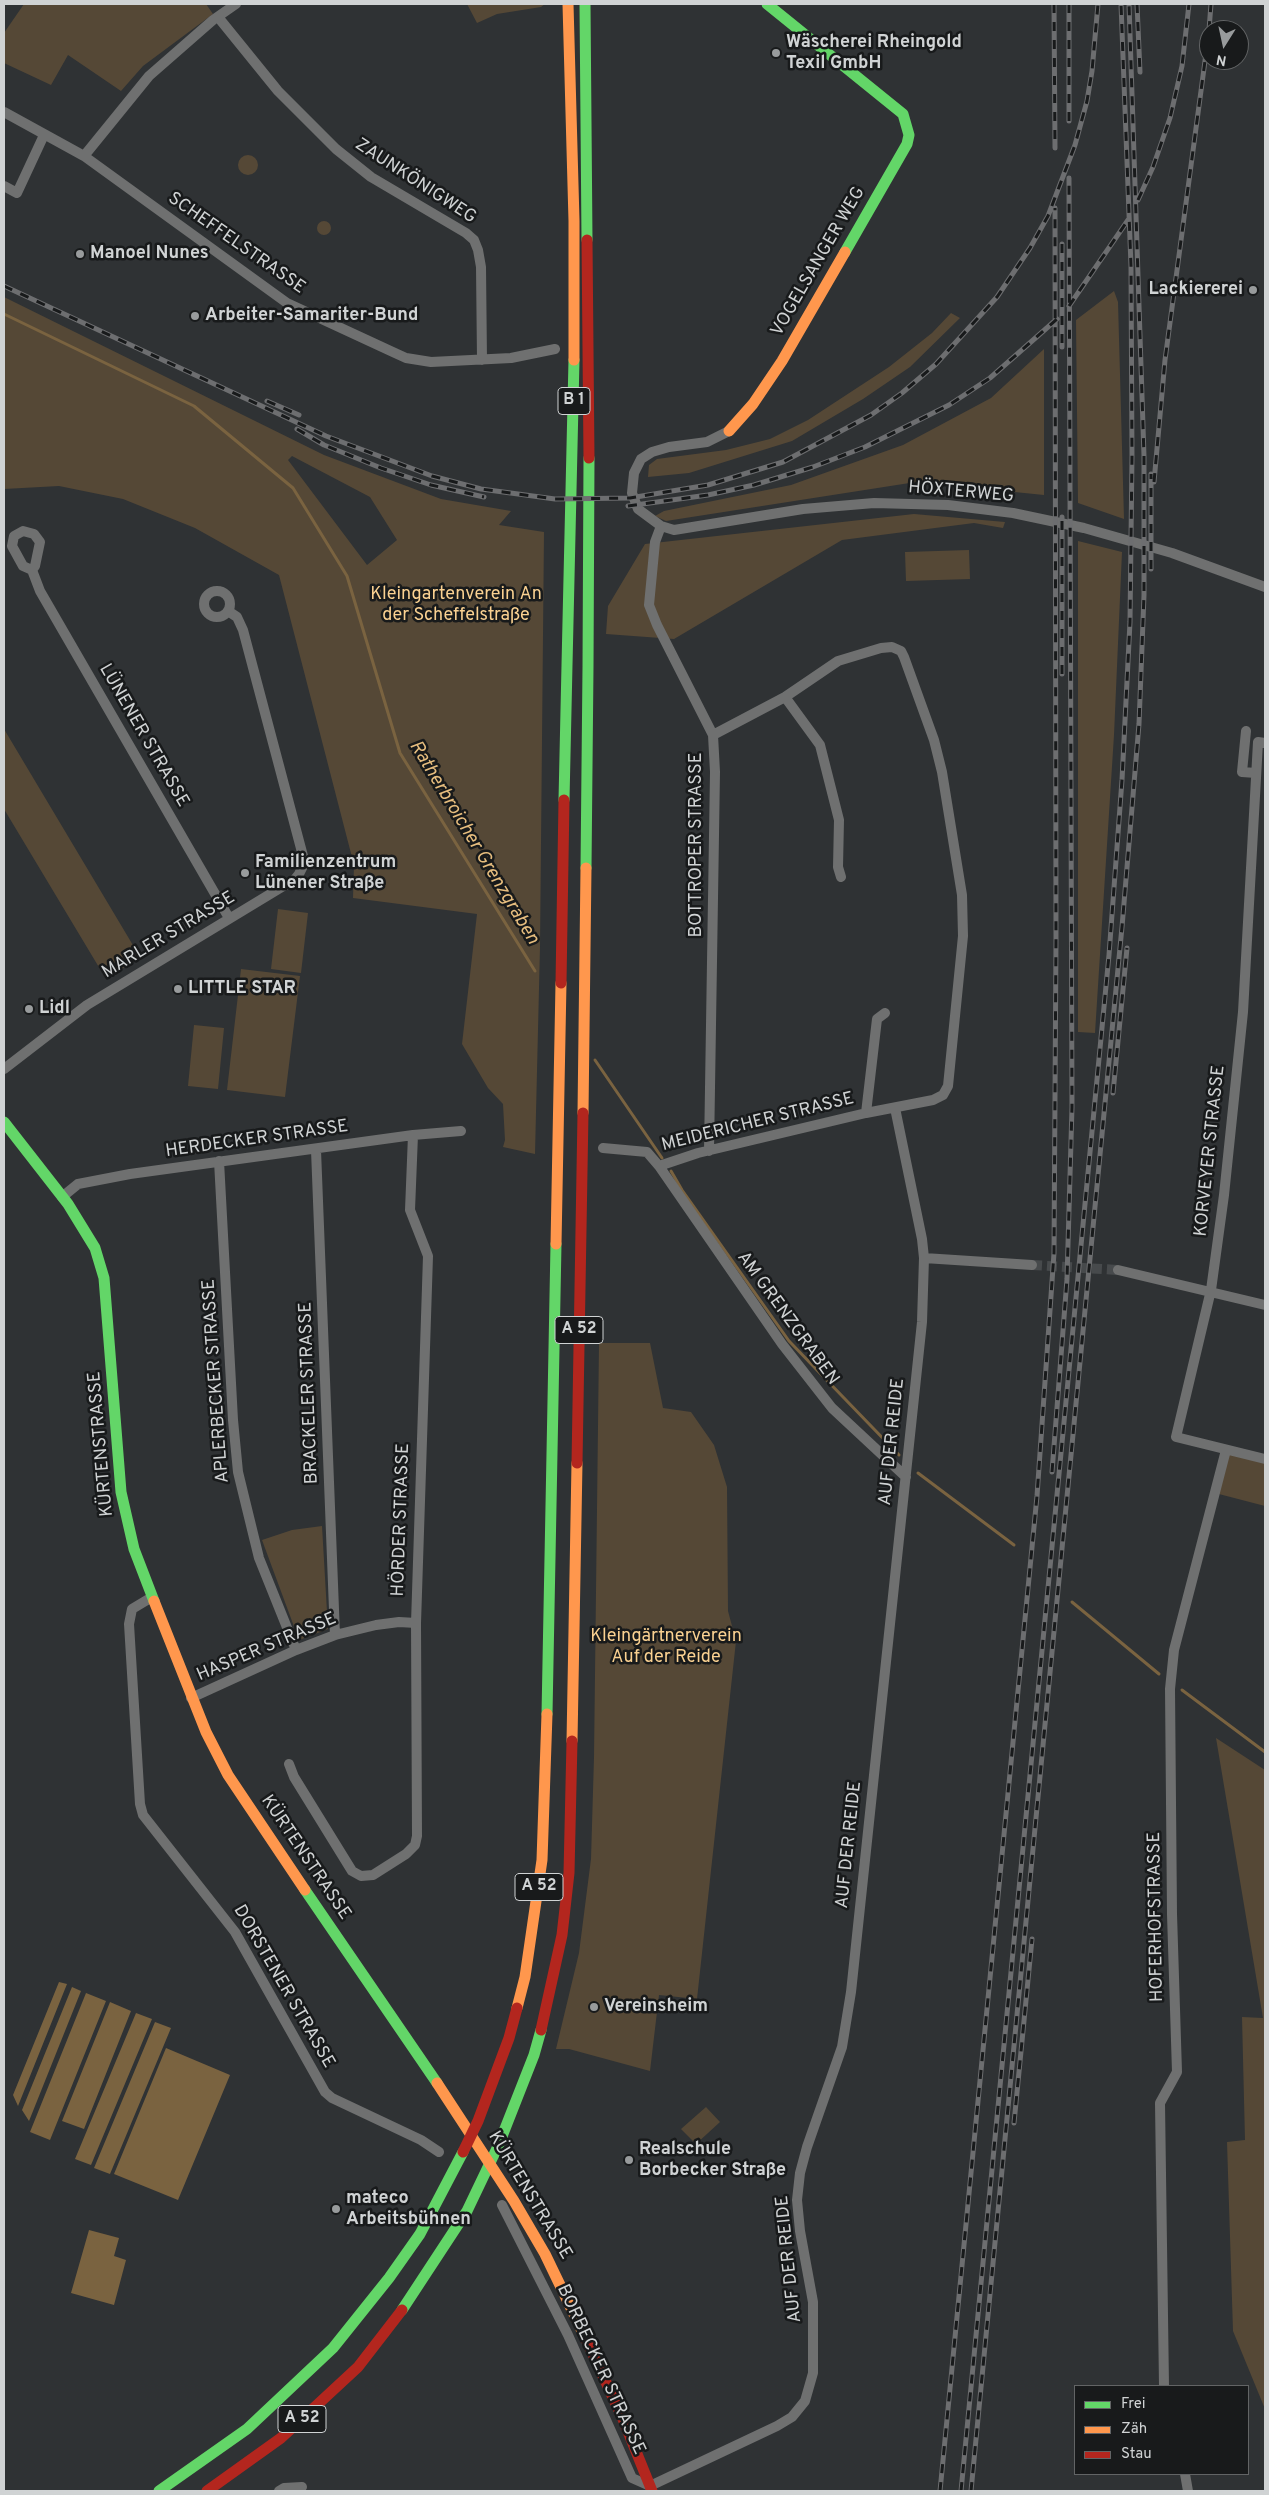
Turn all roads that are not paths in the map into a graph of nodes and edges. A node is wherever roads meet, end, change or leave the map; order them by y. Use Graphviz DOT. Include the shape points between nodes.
graph roads {
  1 [pos="236,4"];
  2 [pos="568,4"];
  3 [pos="585,4"];
  4 [pos="767,4"];
  5 [pos="218,17"];
  6 [pos="4,112"];
  7 [pos="44,134"];
  8 [pos="84,156"];
  9 [pos="4,186"];
  10 [pos="555,349"];
  11 [pos="482,360"];
  12 [pos="729,431"];
  13 [pos="648,518"];
  14 [pos="661,526"];
  15 [pos="32,570"];
  16 [pos="1265,587"];
  17 [pos="228,611"];
  18 [pos="567,665"];
  19 [pos="588,666"];
  20 [pos="785,697"];
  21 [pos="713,735"];
  22 [pos="1262,742"];
  23 [pos="1256,773"];
  24 [pos="841,877"];
  25 [pos="229,918"];
  26 [pos="885,1013"];
  27 [pos="4,1069"];
  28 [pos="895,1108"];
  29 [pos="866,1113"];
  30 [pos="4,1122"];
  31 [pos="462,1131"];
  32 [pos="413,1135"];
  33 [pos="604,1148"];
  34 [pos="316,1150"];
  35 [pos="708,1151"];
  36 [pos="219,1161"];
  37 [pos="659,1166"];
  38 [pos="62,1196"];
  39 [pos="924,1258"];
  40 [pos="1032,1265"];
  41 [pos="1118,1270"];
  42 [pos="1211,1290"];
  43 [pos="1265,1305"];
  44 [pos="1226,1450"];
  45 [pos="1265,1460"];
  46 [pos="906,1477"];
  47 [pos="152,1597"];
  48 [pos="416,1623"];
  49 [pos="335,1635"];
  50 [pos="296,1650"];
  51 [pos="191,1698"];
  52 [pos="289,1764"];
  53 [pos="439,2152"];
  54 [pos="502,2205"];
  55 [pos="1164,2385"];
  56 [pos="242,2467"];
  57 [pos="1185,2475"];
  58 [pos="302,2487"];
  59 [pos="651,2489"];
  60 [pos="159,2491"];
  61 [pos="207,2491"];
  62 [pos="215,2491"];
  63 [pos="280,2491"];
  64 [pos="1188,2491"];
  1 -- 5 [label="street"];
  2 -- 18 [label="main road, B 1" via="574,221 574,403"];
  3 -- 19 [label="main road, B 1"];
  4 -- 12 [label="main road, VOGELSANGER WEG" via="895,106 903,114 909,135 907,144 782,361 753,404"];
  5 -- 8 [label="street" via="149,76"];
  5 -- 11 [label="street, ZAUNKÖNIGWEG" via="278,91 336,149 371,177 474,240 481,267"];
  6 -- 7 [label="street, SCHEFFELSTRASSE"];
  7 -- 8 [label="street, SCHEFFELSTRASSE"];
  7 -- 9 [label="street" via="17,192"];
  8 -- 11 [label="street, SCHEFFELSTRASSE" via="287,302 406,358 431,362"];
  10 -- 11 [label="street, SCHEFFELSTRASSE"];
  12 -- 13 [label="street, VOGELSANGER WEG" via="707,442 669,447 641,459 634,473 632,492 638,509"];
  13 -- 14 [label="street, HÖXTERWEG"];
  14 -- 16 [label="street, HÖXTERWEG" via="674,530 803,509 874,503 948,504 1034,517 1172,554"];
  14 -- 21 [label="street, BOTTROPER STRASSE" via="655,542 648,601"];
  15 -- 25 [label="street, LÜNENER STRASSE" via="50,610"];
  17 -- 25 [label="street, MARLER STRASSE" via="236,617 243,630 303,856 303,866 295,879"];
  18 -- 60 [label="main road, A 52" via="546,1780 542,1860 525,1977 509,2038 478,2122 420,2234 389,2278 333,2348 289,2391 247,2429"];
  19 -- 56 [label="main road, A 52" via="569,1873 562,1935 534,2055 514,2111 467,2211 411,2299 358,2367 281,2438"];
  20 -- 21 [label="street"];
  20 -- 24 [label="street" via="820,745 839,820 838,866"];
  20 -- 28 [label="street, MEIDERICHER STRASSE" via="838,661 856,654 881,648 901,652 931,731 942,772 962,895 963,936 948,1086 943,1095 933,1100"];
  21 -- 35 [label="street, BOTTROPER STRASSE"];
  22 -- 23 [label="street, KORVEYER STRASSE"];
  22 -- 23 [label="street, KORVEYER STRASSE" via="1245,736 1242,772"];
  23 -- 42 [label="street, KORVEYER STRASSE" via="1243,1012"];
  25 -- 27 [label="street, MARLER STRASSE" via="87,1005"];
  26 -- 29 [label="street, MEIDERICHER STRASSE" via="877,1019"];
  28 -- 29 [label="street, MEIDERICHER STRASSE"];
  28 -- 39 [label="street, AUF DER REIDE"];
  29 -- 35 [label="street, MEIDERICHER STRASSE"];
  30 -- 38 [label="main road, KÜRTENSTRASSE"];
  31 -- 32 [label="street, HERDECKER STRASSE"];
  32 -- 34 [label="street, HERDECKER STRASSE"];
  32 -- 48 [label="street, HÖRDER STRASSE" via="410,1210 428,1256"];
  33 -- 37 [label="street, MEIDERICHER STRASSE" via="647,1152"];
  34 -- 36 [label="street, HERDECKER STRASSE"];
  34 -- 49 [label="street, BRACKELER STRASSE"];
  35 -- 37 [label="street, MEIDERICHER STRASSE"];
  36 -- 38 [label="street, HERDECKER STRASSE" via="78,1184"];
  36 -- 50 [label="street, APLERBECKER STRASSE" via="238,1472 259,1558"];
  37 -- 46 [label="street, AM GRENZGRABEN" via="782,1344 832,1408"];
  38 -- 47 [label="main road, KÜRTENSTRASSE" via="95,1248 104,1278 121,1492 134,1549"];
  39 -- 40 [label="street"];
  39 -- 46 [label="street, AUF DER REIDE" via="922,1322"];
  41 -- 42 [label="street"];
  42 -- 43 [label="street"];
  42 -- 44 [label="street, KORVEYER STRASSE" via="1176,1437"];
  44 -- 45 [label="street, KORVEYER STRASSE"];
  44 -- 55 [label="street, HOFERHOFSTRASSE" via="1174,1650 1170,1689 1177,2072 1160,2103"];
  46 -- 59 [label="street, AUF DER REIDE" via="842,2047 807,2147 797,2200 813,2302 813,2373 805,2401 792,2417"];
  47 -- 51 [label="main road, KÜRTENSTRASSE"];
  47 -- 53 [label="street, DORSTENER STRASSE" via="132,1609 129,1624 143,1815 235,1932 325,2092"];
  48 -- 49 [label="street, HASPER STRASSE" via="376,1625"];
  48 -- 52 [label="street, HÖRDER STRASSE" via="417,1836 406,1854 373,1875 361,1876 352,1871"];
  49 -- 50 [label="street, HASPER STRASSE"];
  50 -- 51 [label="street, HASPER STRASSE"];
  51 -- 59 [label="main road, KÜRTENSTRASSE" via="228,1775 456,2110 536,2239 623,2418"];
  54 -- 59 [label="street, BORBECKER STRASSE" via="568,2335 632,2478"];
  56 -- 61 [label="main road, A 52"];
  56 -- 62 [label="main road"];
  57 -- 64 [label="street"];
  58 -- 63 [label="street"];
}
